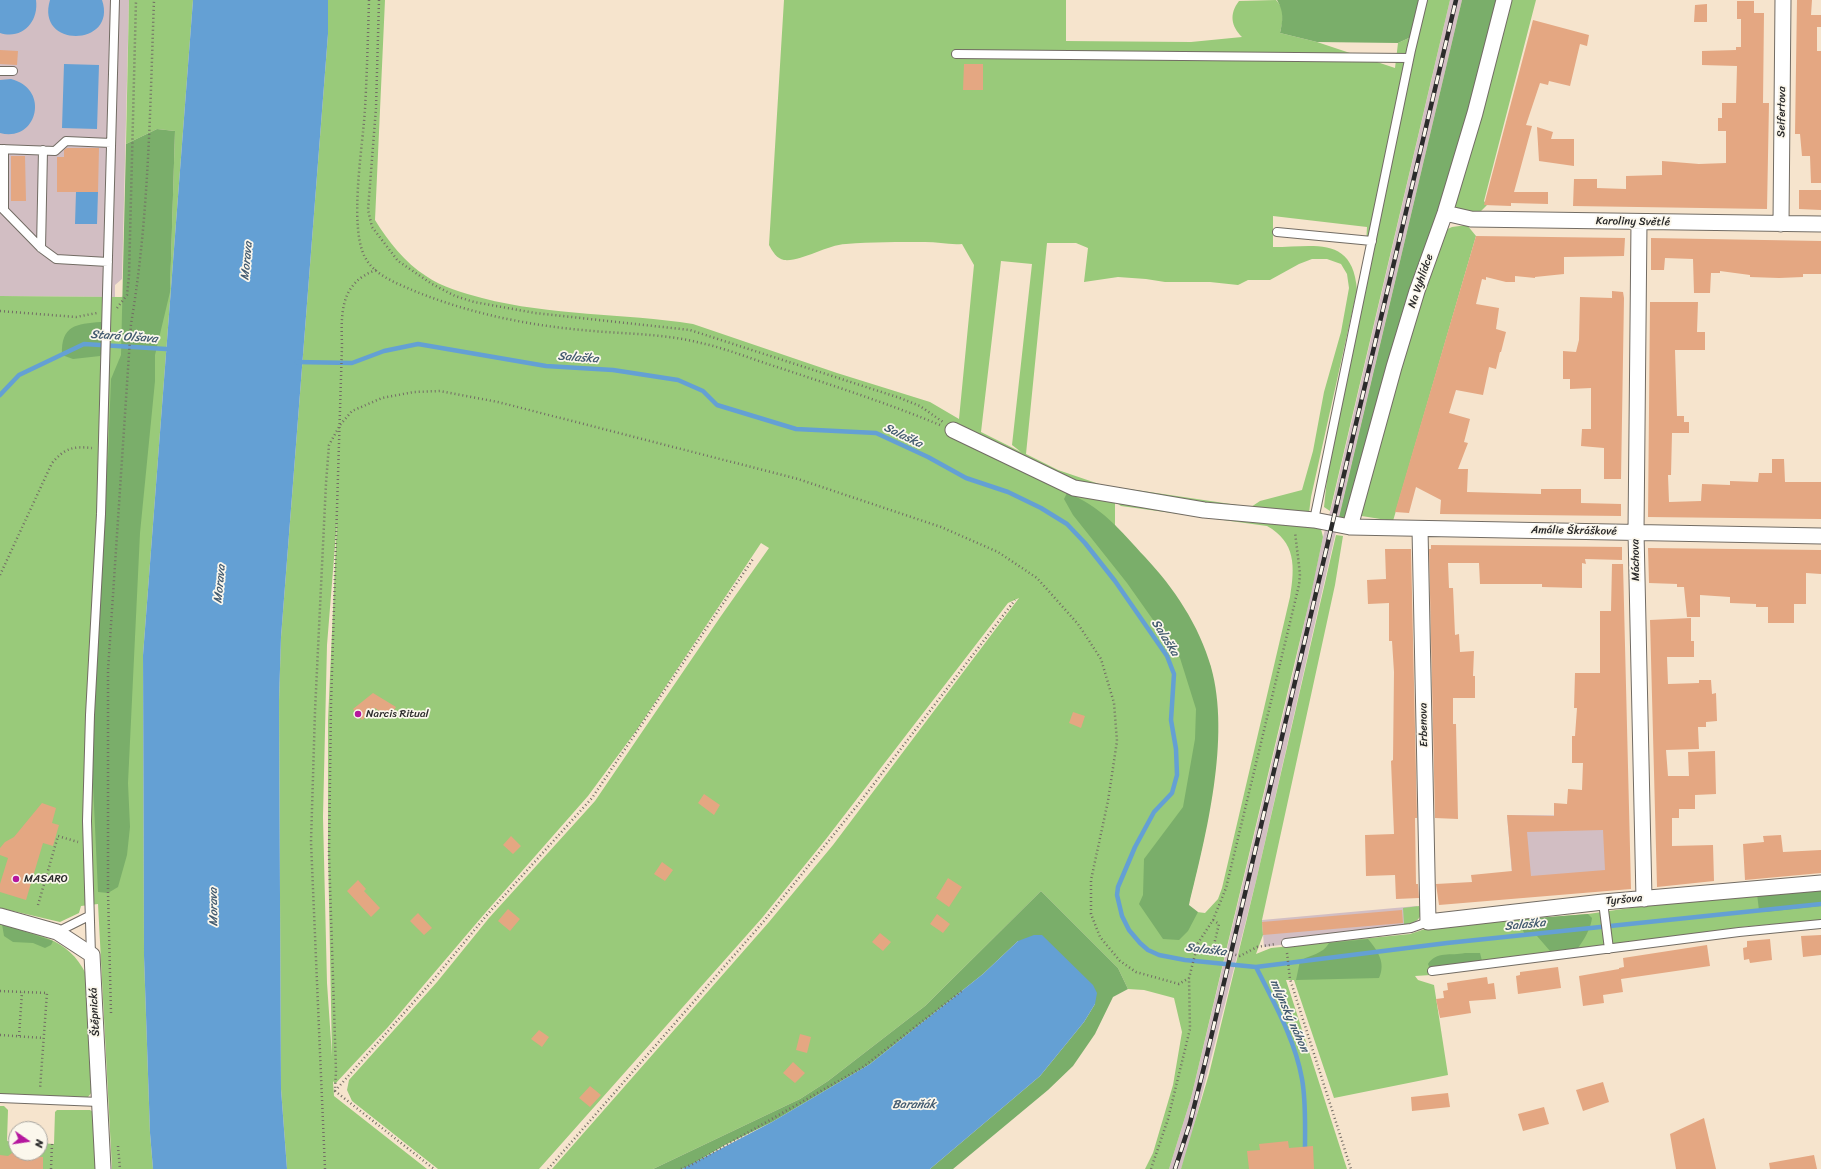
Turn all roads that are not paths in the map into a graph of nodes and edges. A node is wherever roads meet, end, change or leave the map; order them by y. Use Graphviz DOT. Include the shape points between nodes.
graph roads {
  1 [pos="115,0"];
  2 [pos="1423,0"];
  3 [pos="1504,0"];
  4 [pos="1783,0"];
  5 [pos="956,54"];
  6 [pos="1409,58"];
  7 [pos="0,72"];
  8 [pos="12,72"];
  9 [pos="111,143"];
  10 [pos="2,149"];
  11 [pos="43,150"];
  12 [pos="2,208"];
  13 [pos="1445,214"];
  14 [pos="1639,222"];
  15 [pos="1781,224"];
  16 [pos="1821,224"];
  17 [pos="1277,232"];
  18 [pos="1372,241"];
  19 [pos="41,248"];
  20 [pos="108,262"];
  21 [pos="953,430"];
  22 [pos="1314,520"];
  23 [pos="1350,527"];
  24 [pos="1420,529"];
  25 [pos="1636,532"];
  26 [pos="1821,536"];
  27 [pos="1821,882"];
  28 [pos="1644,899"];
  29 [pos="1603,902"];
  30 [pos="0,916"];
  31 [pos="89,916"];
  32 [pos="1428,922"];
  33 [pos="1821,924"];
  34 [pos="57,932"];
  35 [pos="1286,943"];
  36 [pos="1609,949"];
  37 [pos="92,955"];
  38 [pos="1432,971"];
  39 [pos="0,1098"];
  40 [pos="99,1102"];
  41 [pos="103,1169"];
  1 -- 9 [label="lane"];
  2 -- 6 [label="lane"];
  3 -- 13 [label="street, Na Vyhlídce" via="1476,113"];
  4 -- 15 [label="street, Seifertova"];
  5 -- 6 [label="lane"];
  6 -- 18 [label="lane"];
  7 -- 8 [label="lane"];
  9 -- 11 [label="lane" via="66,141 55,150"];
  9 -- 20 [label="lane"];
  10 -- 11 [label="lane"];
  10 -- 12 [label="lane"];
  11 -- 19 [label="lane"];
  12 -- 19 [label="lane"];
  13 -- 14 [label="street, Karoliny Světlé" via="1471,219"];
  13 -- 23 [label="street, Na Vyhlídce" via="1396,359"];
  14 -- 15 [label="street, Karoliny Světlé"];
  14 -- 25 [label="street, Máchova"];
  15 -- 16 [label="street, Karoliny Světlé"];
  17 -- 18 [label="lane"];
  18 -- 22 [label="lane"];
  19 -- 20 [label="lane" via="61,261"];
  20 -- 31 [label="lane" via="103,449 90,715"];
  21 -- 22 [label="street" via="1074,488 1204,510"];
  22 -- 23 [label="street"];
  23 -- 24 [label="street, Amálie Škráškové"];
  24 -- 25 [label="street, Amálie Škráškové"];
  24 -- 32 [label="street, Erbenova"];
  25 -- 26 [label="street, Amálie Škráškové"];
  25 -- 28 [label="street, Máchova"];
  27 -- 28 [label="street, Tyršova"];
  28 -- 29 [label="street, Tyršova"];
  29 -- 32 [label="street, Tyršova"];
  29 -- 36 [label="lane"];
  30 -- 34 [label="street"];
  31 -- 34 [label="lane"];
  31 -- 37 [label="lane"];
  32 -- 35 [label="lane" via="1411,928"];
  33 -- 36 [label="lane"];
  34 -- 37 [label="street"];
  36 -- 38 [label="lane"];
  37 -- 40 [label="street, Štěpnická"];
  39 -- 40 [label="lane"];
  40 -- 41 [label="street, Štěpnická"];
}
